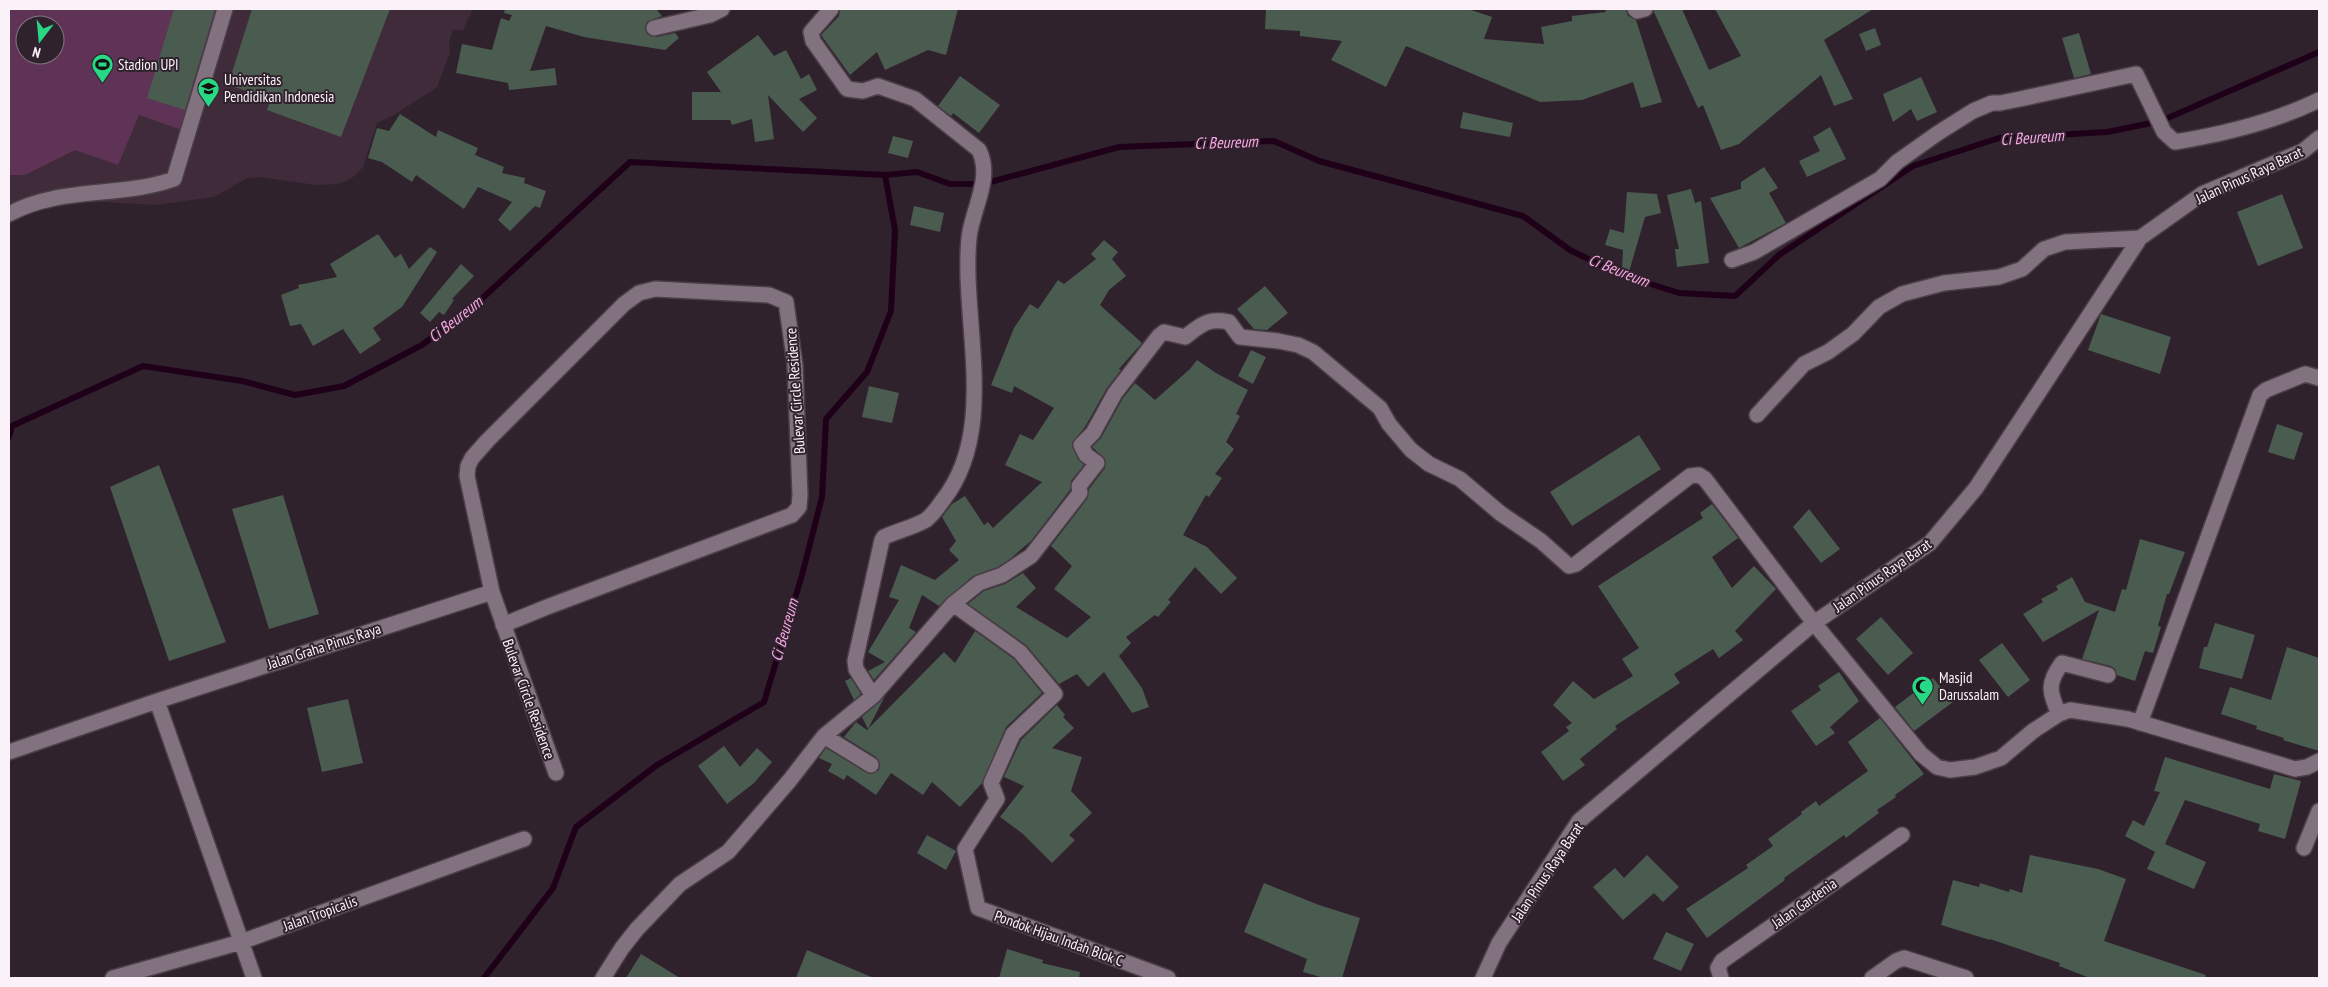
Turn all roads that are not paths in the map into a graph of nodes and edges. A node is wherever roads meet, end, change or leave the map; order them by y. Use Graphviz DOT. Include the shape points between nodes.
graph roads {
  1 [pos="225,9"];
  2 [pos="722,9"];
  3 [pos="831,9"];
  4 [pos="1635,9"];
  5 [pos="1645,9"];
  6 [pos="654,28"];
  7 [pos="2319,100"];
  8 [pos="2319,138"];
  9 [pos="9,214"];
  10 [pos="2140,238"];
  11 [pos="1732,260"];
  12 [pos="2319,368"];
  13 [pos="2312,376"];
  14 [pos="1757,415"];
  15 [pos="492,592"];
  16 [pos="953,604"];
  17 [pos="1814,623"];
  18 [pos="503,625"];
  19 [pos="2108,675"];
  20 [pos="873,696"];
  21 [pos="157,701"];
  22 [pos="2059,714"];
  23 [pos="2140,723"];
  24 [pos="824,736"];
  25 [pos="9,752"];
  26 [pos="2319,762"];
  27 [pos="871,765"];
  28 [pos="556,773"];
  29 [pos="2319,810"];
  30 [pos="1902,835"];
  31 [pos="524,839"];
  32 [pos="2304,848"];
  33 [pos="241,942"];
  34 [pos="113,978"];
  35 [pos="254,978"];
  36 [pos="603,978"];
  37 [pos="1168,978"];
  38 [pos="1483,978"];
  39 [pos="1722,978"];
  40 [pos="1872,978"];
  41 [pos="1966,978"];
  1 -- 9 [label="street" via="174,179 152,186 105,190 28,204"];
  2 -- 6 [label="street" via="710,15"];
  3 -- 20 [label="street" via="811,32 813,41 847,89 863,91 878,86 915,99 979,150 984,161 980,199 969,236 973,423 962,467 950,491 926,519 882,540 855,661 856,669"];
  4 -- 5 [label="street"];
  7 -- 11 [label="street" via="2234,131 2175,142 2164,132 2136,74 2020,100 1992,103 1938,133 1896,162 1880,179 1833,208 1754,252"];
  8 -- 10 [label="street, Jalan Pinus Raya Barat" via="2303,151 2202,194"];
  10 -- 14 [label="street" via="2065,242 2044,250 2022,269 1999,277 1944,283 1902,294 1880,307 1828,352 1804,364"];
  10 -- 17 [label="street, Jalan Pinus Raya Barat" via="1981,480 1930,543"];
  12 -- 13 [label="street"];
  13 -- 23 [label="street" via="2266,390 2260,395"];
  15 -- 18 [label="street, Bulevar Circle Residence"];
  15 -- 18 [label="street, Bulevar Circle Residence" via="467,476 468,466 487,441 624,304 639,293 655,289 769,295 786,302 795,365 800,495 799,507 792,515"];
  15 -- 21 [label="street, Jalan Graha Pinus Raya"];
  16 -- 17 [label="street" via="979,583 1002,575 1032,556 1080,493 1079,486 1097,463 1086,455 1081,445 1093,433 1115,393 1159,336 1164,332 1185,337 1201,324 1217,320 1229,322 1240,337 1298,345 1313,352 1380,408 1411,450 1429,464 1460,480 1500,513 1541,540 1569,566 1576,564 1690,476 1699,475"];
  16 -- 20 [label="street"];
  16 -- 37 [label="street, Pondok Hijau Indah Blok C" via="1020,652 1055,694 1013,734 991,784 997,799 964,849 978,908"];
  17 -- 22 [label="street" via="1921,754 1937,767 1950,770 1975,767 2001,758"];
  17 -- 38 [label="street, Jalan Pinus Raya Barat" via="1579,822 1499,943"];
  18 -- 28 [label="street, Bulevar Circle Residence"];
  19 -- 22 [label="street" via="2062,663 2051,681 2051,696"];
  20 -- 24 [label="street"];
  21 -- 25 [label="street, Jalan Graha Pinus Raya"];
  21 -- 33 [label="street"];
  22 -- 23 [label="street" via="2070,710 2128,718"];
  23 -- 26 [label="street" via="2295,769"];
  24 -- 27 [label="street"];
  24 -- 36 [label="street" via="728,852 680,884 637,928"];
  29 -- 32 [label="street"];
  30 -- 39 [label="street, Jalan Gardenia" via="1722,961 1718,968"];
  31 -- 33 [label="street, Jalan Tropicalis"];
  33 -- 34 [label="street, Jalan Tropicalis"];
  33 -- 35 [label="street"];
  40 -- 41 [label="street" via="1904,958"];
}
